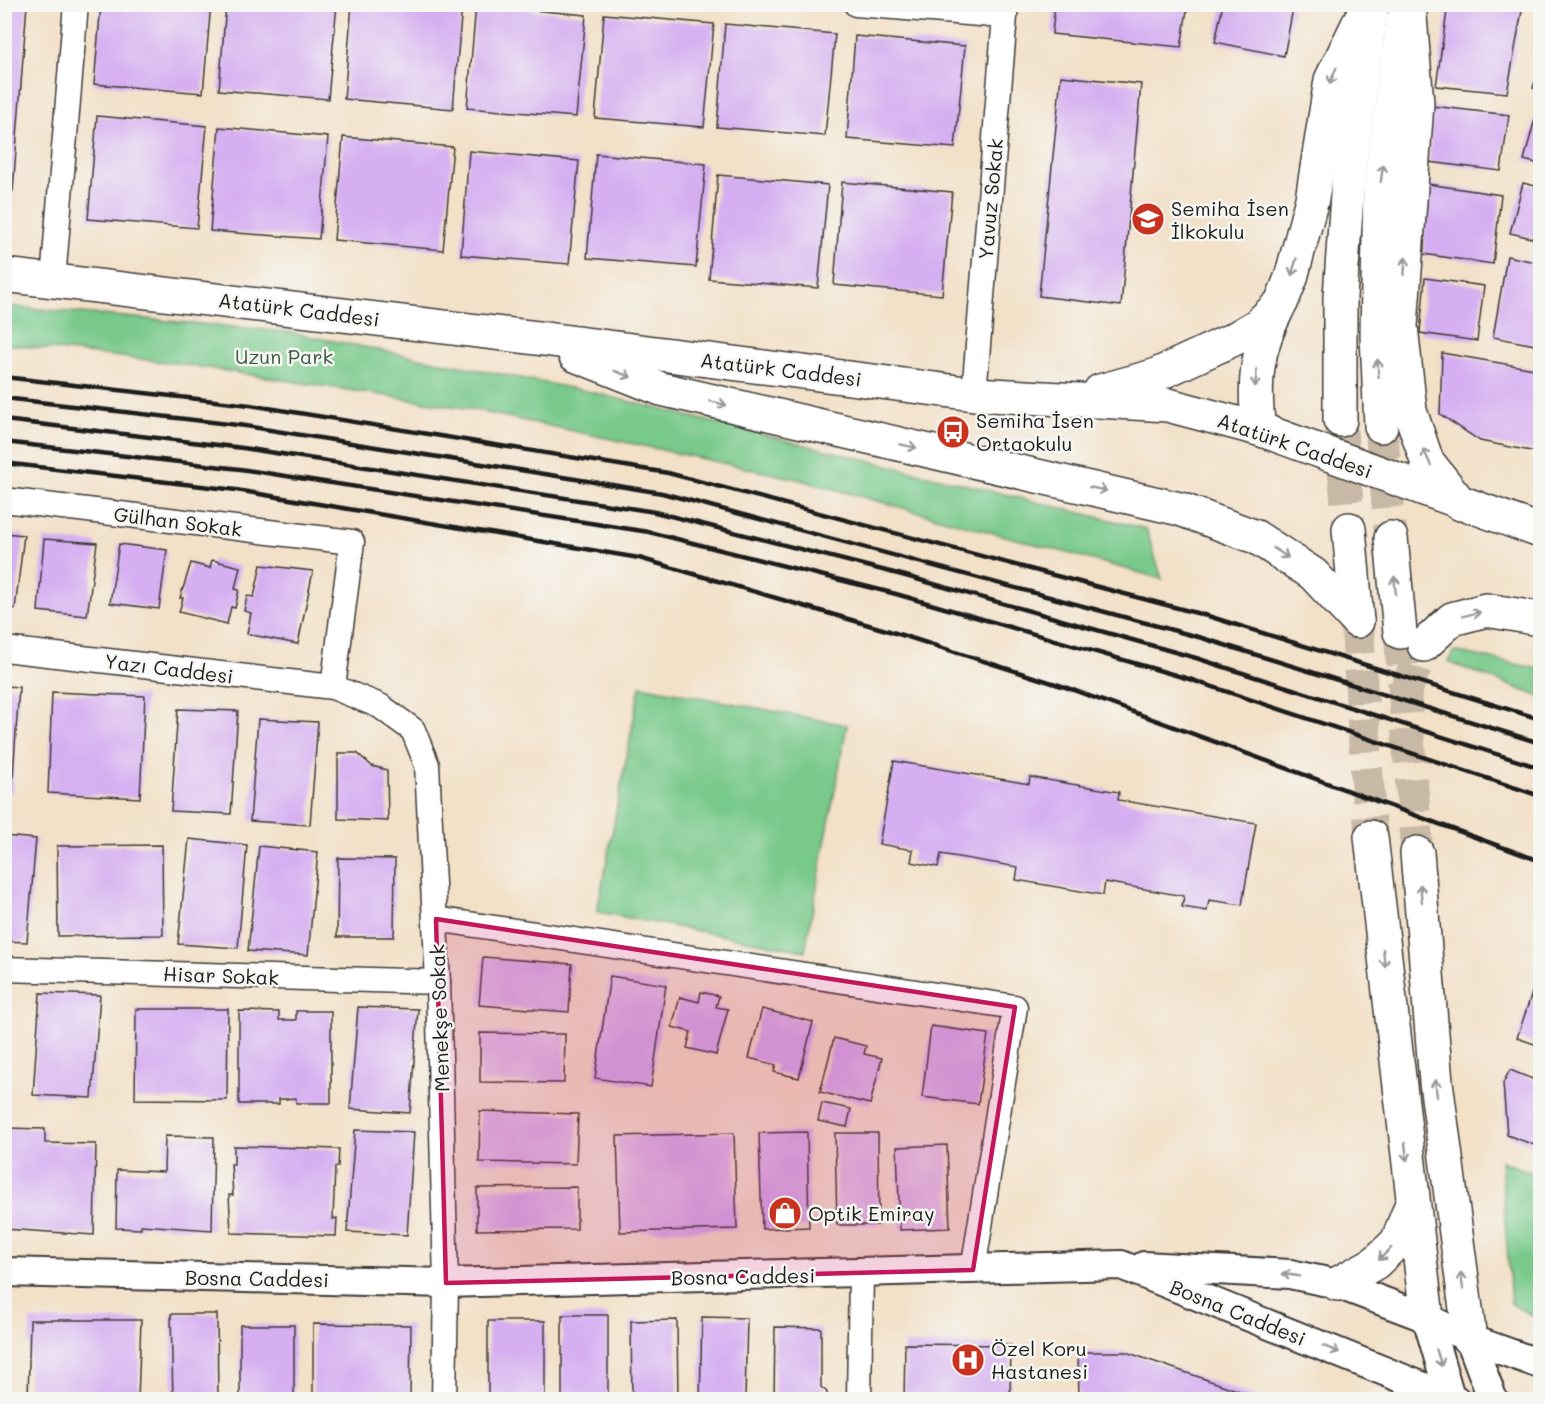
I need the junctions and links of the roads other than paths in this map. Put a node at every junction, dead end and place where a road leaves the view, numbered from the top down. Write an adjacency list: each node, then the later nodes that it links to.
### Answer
1 (76, 4): 7 (street)
2 (856, 4): 5 (street)
3 (1370, 4): 8 (main road, one-way to 8); 12 (main road)
4 (1407, 4): 13 (main road, one-way to 4); 16 (main road, one-way to 4)
5 (1005, 10): 10 (street, Yavuz Sokak)
6 (4, 275): 7 (main road, Atatürk Caddesi)
7 (53, 280): 9 (main road, Atatürk Caddesi)
8 (1281, 303): 11 (main road); 14 (main road, one-way to 14)
9 (529, 337): 10 (main road, Atatürk Caddesi); 17 (main road, one-way to 17)
10 (974, 394): 11 (main road, Atatürk Caddesi)
11 (1072, 398): 14 (main road, Atatürk Caddesi)
12 (1340, 420)
13 (1381, 426)
14 (1259, 429): 16 (main road, Atatürk Caddesi)
15 (4, 500): 22 (street, Gülhan Sokak)
16 (1461, 504): 18 (main road, Atatürk Caddesi)
17 (1349, 529)
18 (1540, 531)
19 (1391, 538): 20 (main road)
20 (1540, 619)
21 (4, 649): 22 (street, Yazı Caddesi)
22 (333, 687): 25 (street, Menekşe Sokak)
23 (1371, 837): 28 (main road, one-way to 28)
24 (1417, 853): 36 (main road, one-way to 24)
25 (436, 919): 27 (street, Menekşe Sokak); 30 (street)
26 (4, 969): 27 (street, Hisar Sokak)
27 (438, 982): 33 (street, Menekşe Sokak)
28 (1412, 1204): 34 (main road, one-way to 34); 35 (main road)
29 (1121, 1265): 30 (street, Bosna Caddesi); 34 (street, one-way to 29); 38 (street, Bosna Caddesi, one-way to 38)
30 (973, 1270): 32 (street, Bosna Caddesi)
31 (4, 1272): 33 (street, Bosna Caddesi)
32 (861, 1273): 33 (street, Bosna Caddesi); 40 (street)
33 (446, 1283): 39 (street, Menekşe Sokak)
34 (1337, 1284): 35 (street)
35 (1427, 1318): 36 (street); 38 (street, one-way to 38)
36 (1470, 1339): 37 (street); 41 (street)
37 (1540, 1364)
38 (1453, 1399)
39 (444, 1400)
40 (859, 1400)
41 (1493, 1400)

